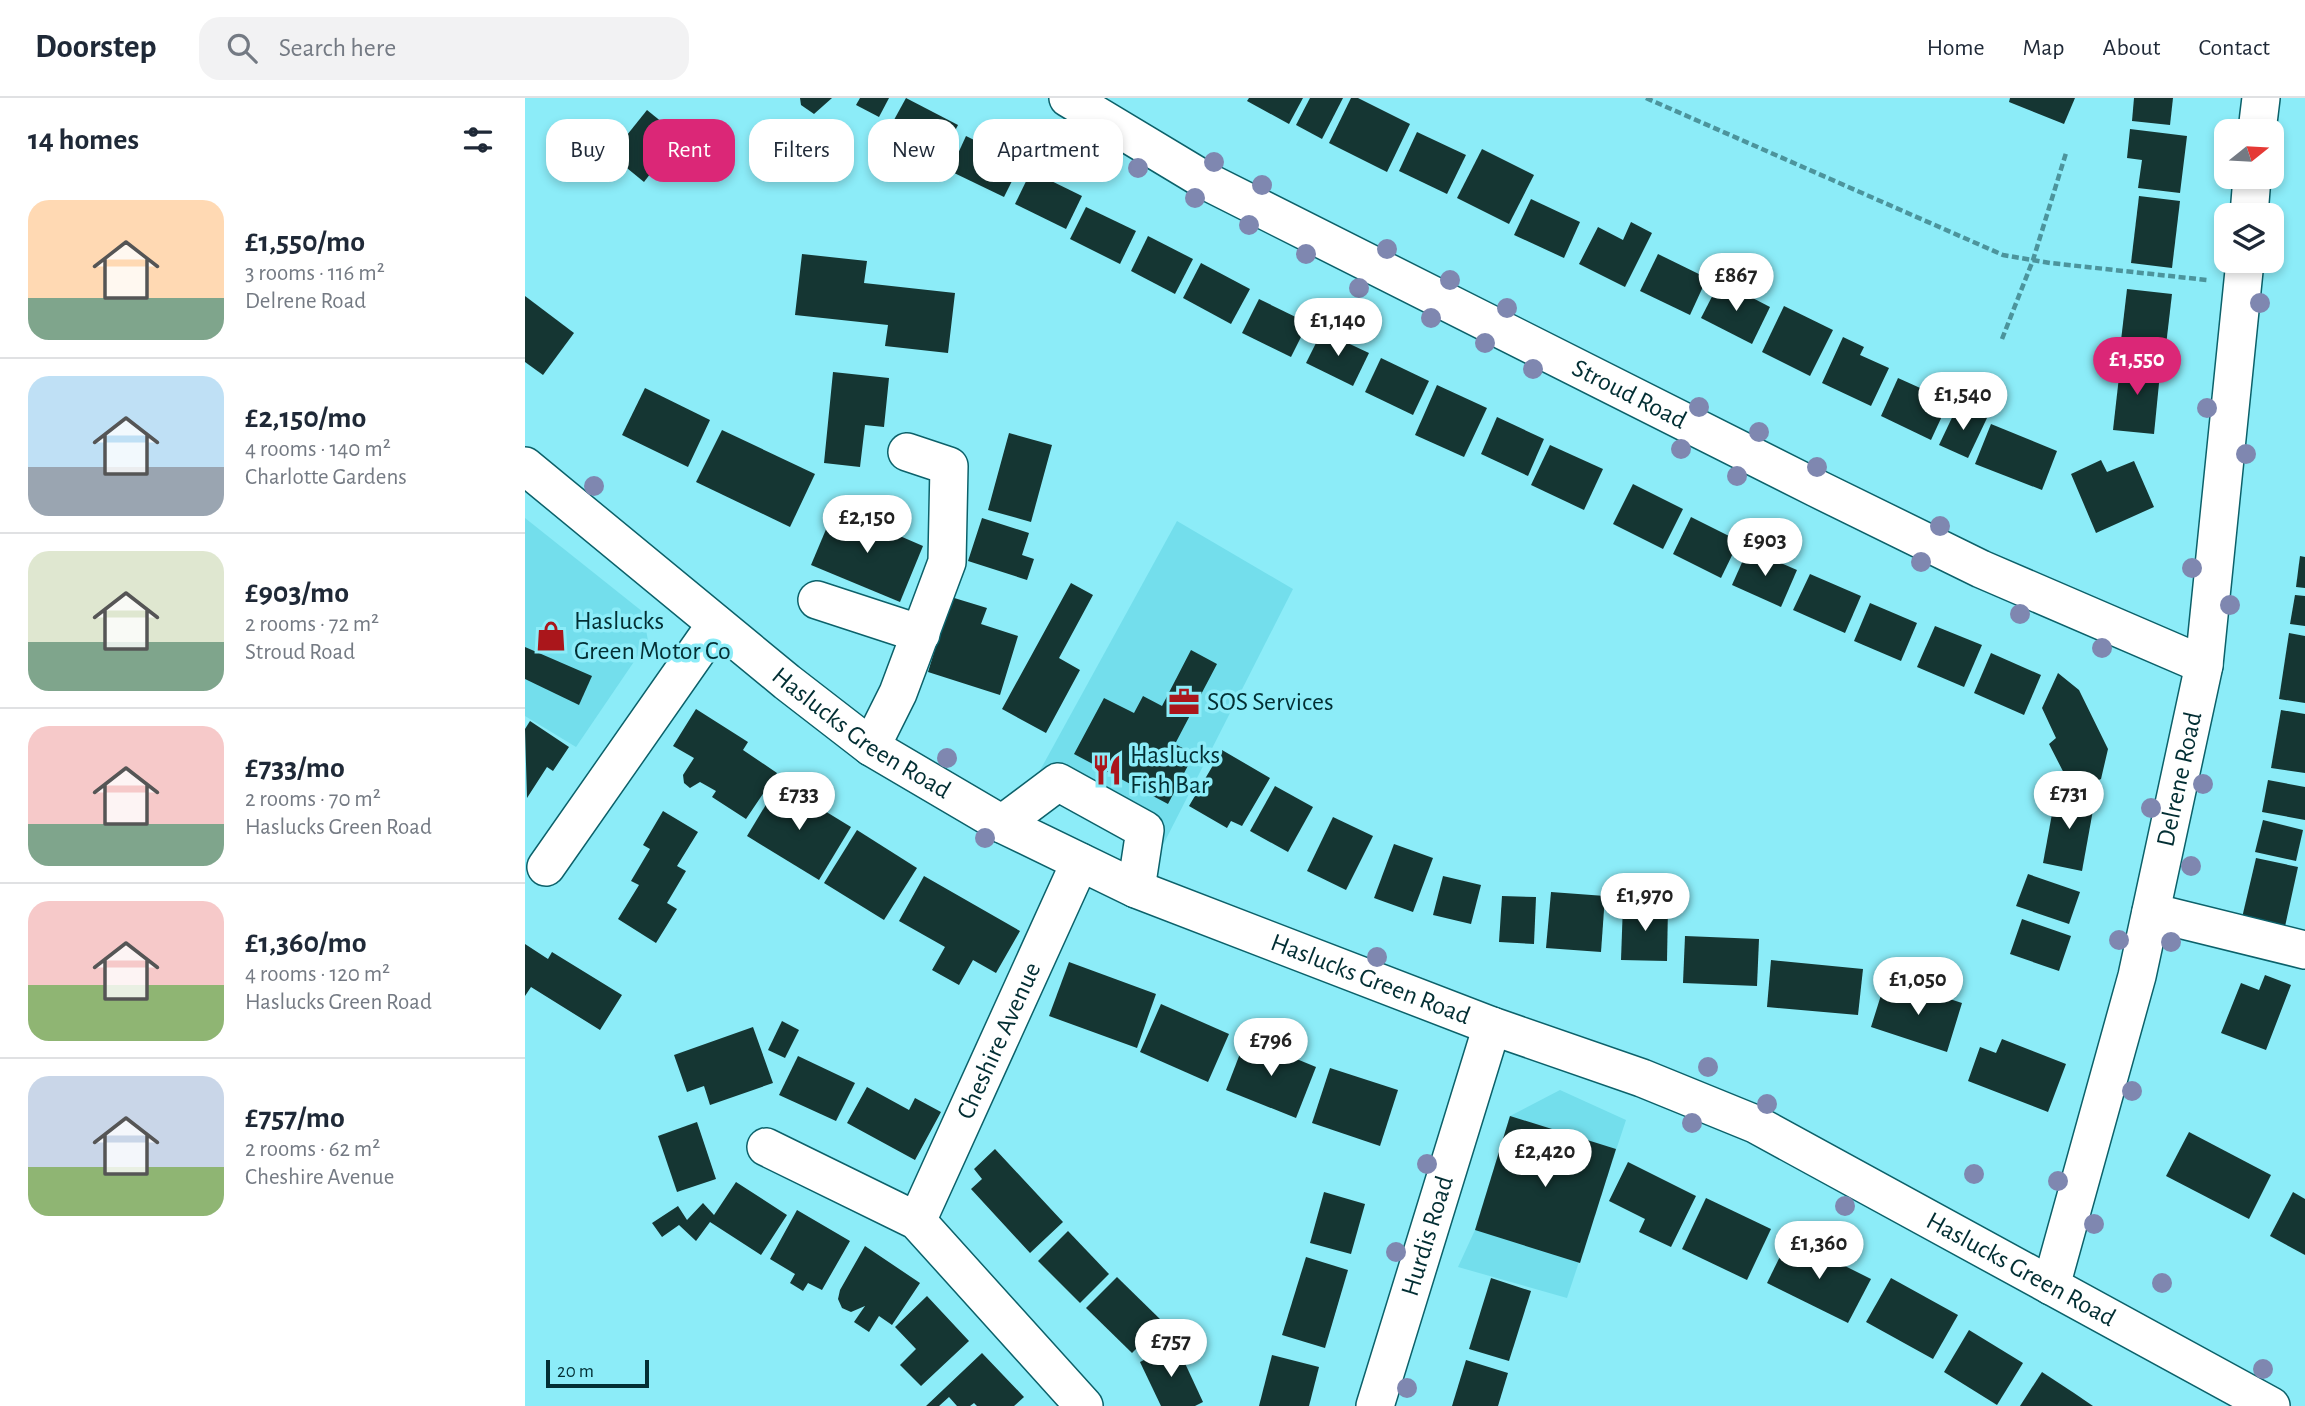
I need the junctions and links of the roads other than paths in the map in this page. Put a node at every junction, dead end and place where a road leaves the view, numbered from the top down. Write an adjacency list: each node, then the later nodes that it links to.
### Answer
1 (1068, 98): 10 (street, Stroud Road)
2 (2261, 98): 3 (street)
3 (2258, 119)
4 (2244, 273): 10 (street, Delrene Road)
5 (907, 452): 9 (street)
6 (525, 466): 8 (street, Haslucks Green Road)
7 (817, 600): 9 (street)
8 (716, 624): 11 (street, Haslucks Green Road); 14 (street)
9 (921, 635): 11 (street)
10 (2204, 665): 16 (street, Delrene Road)
11 (871, 747): 12 (street, Haslucks Green Road)
12 (1002, 824): 13 (street, Haslucks Green Road); 15 (street)
13 (1080, 862): 15 (street, Haslucks Green Road); 20 (street, Cheshire Avenue)
14 (546, 867)
15 (1136, 889): 18 (street, Haslucks Green Road)
16 (2151, 912): 17 (street); 21 (street, Delrene Road)
17 (2305, 950)
18 (1492, 1027): 21 (street, Haslucks Green Road); 23 (street, Hurdis Road)
19 (766, 1147): 20 (street)
20 (917, 1222): 22 (street)
21 (2051, 1286): 24 (street, Haslucks Green Road)
22 (1084, 1406)
23 (1375, 1406)
24 (2271, 1406)

